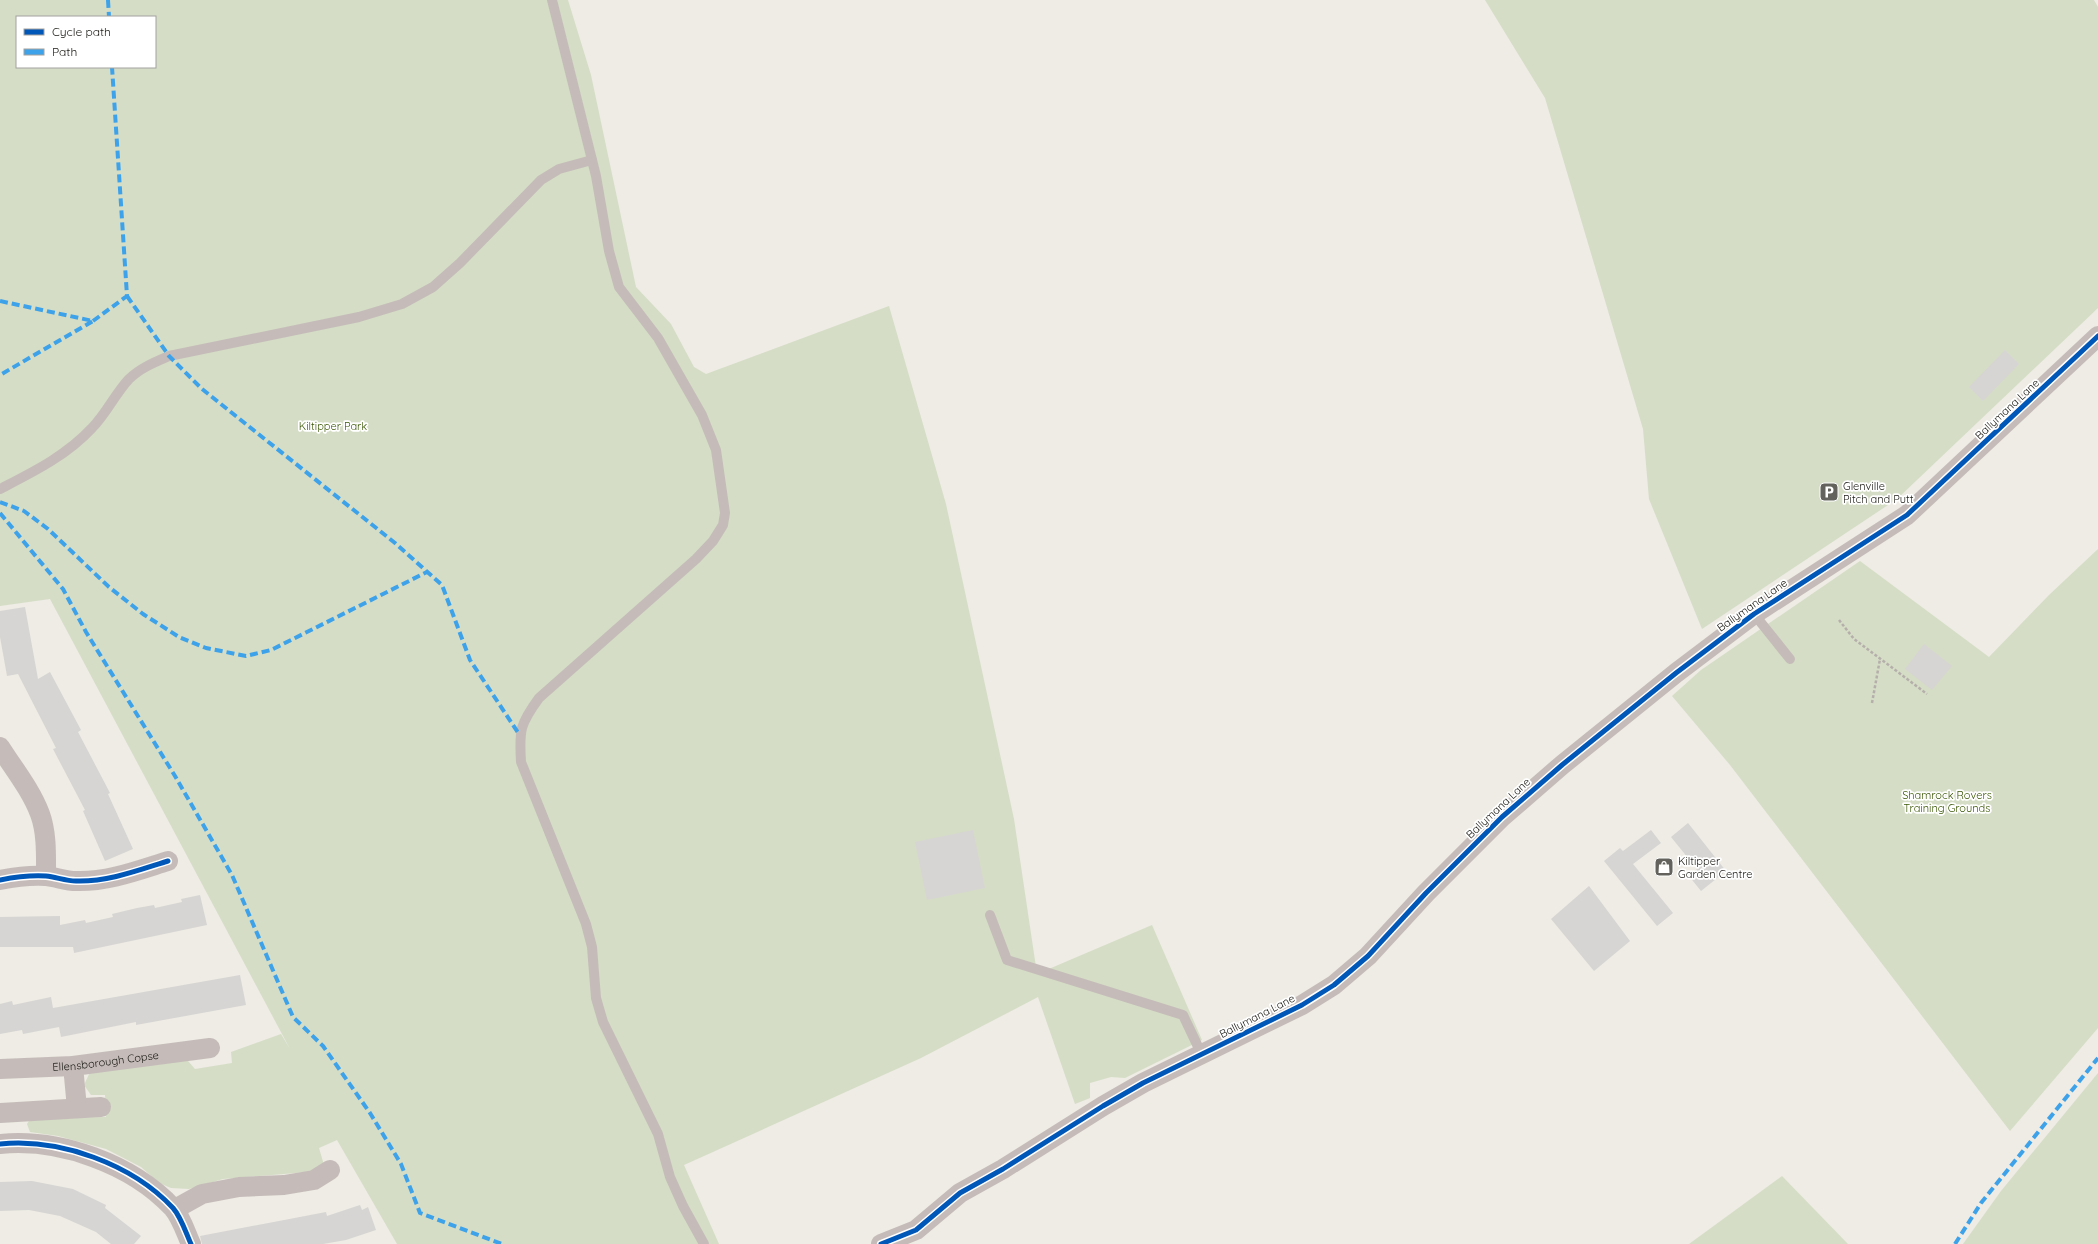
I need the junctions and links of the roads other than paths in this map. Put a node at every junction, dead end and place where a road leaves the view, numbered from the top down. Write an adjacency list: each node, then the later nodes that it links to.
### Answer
1 (552, 0): 2 (lane)
2 (592, 160): 4 (lane); 23 (lane)
3 (2098, 336): 5 (street, Ballymana Lane)
4 (0, 489)
5 (1754, 614): 6 (lane); 13 (street, Ballymana Lane)
6 (1790, 659)
7 (0, 747): 9 (street)
8 (168, 861): 9 (street)
9 (46, 876): 10 (street)
10 (0, 880)
11 (990, 916): 13 (lane)
12 (210, 1048): 14 (street, Ellensborough Copse)
13 (1202, 1055): 24 (street, Ballymana Lane)
14 (73, 1066): 15 (street, Ellensborough Copse); 16 (street)
15 (0, 1069)
16 (77, 1108): 17 (street); 18 (street)
17 (101, 1108)
18 (8, 1112): 19 (street)
19 (9, 1144): 21 (street)
20 (330, 1170): 21 (street)
21 (175, 1209): 22 (street)
22 (191, 1244)
23 (704, 1244)
24 (881, 1244)

